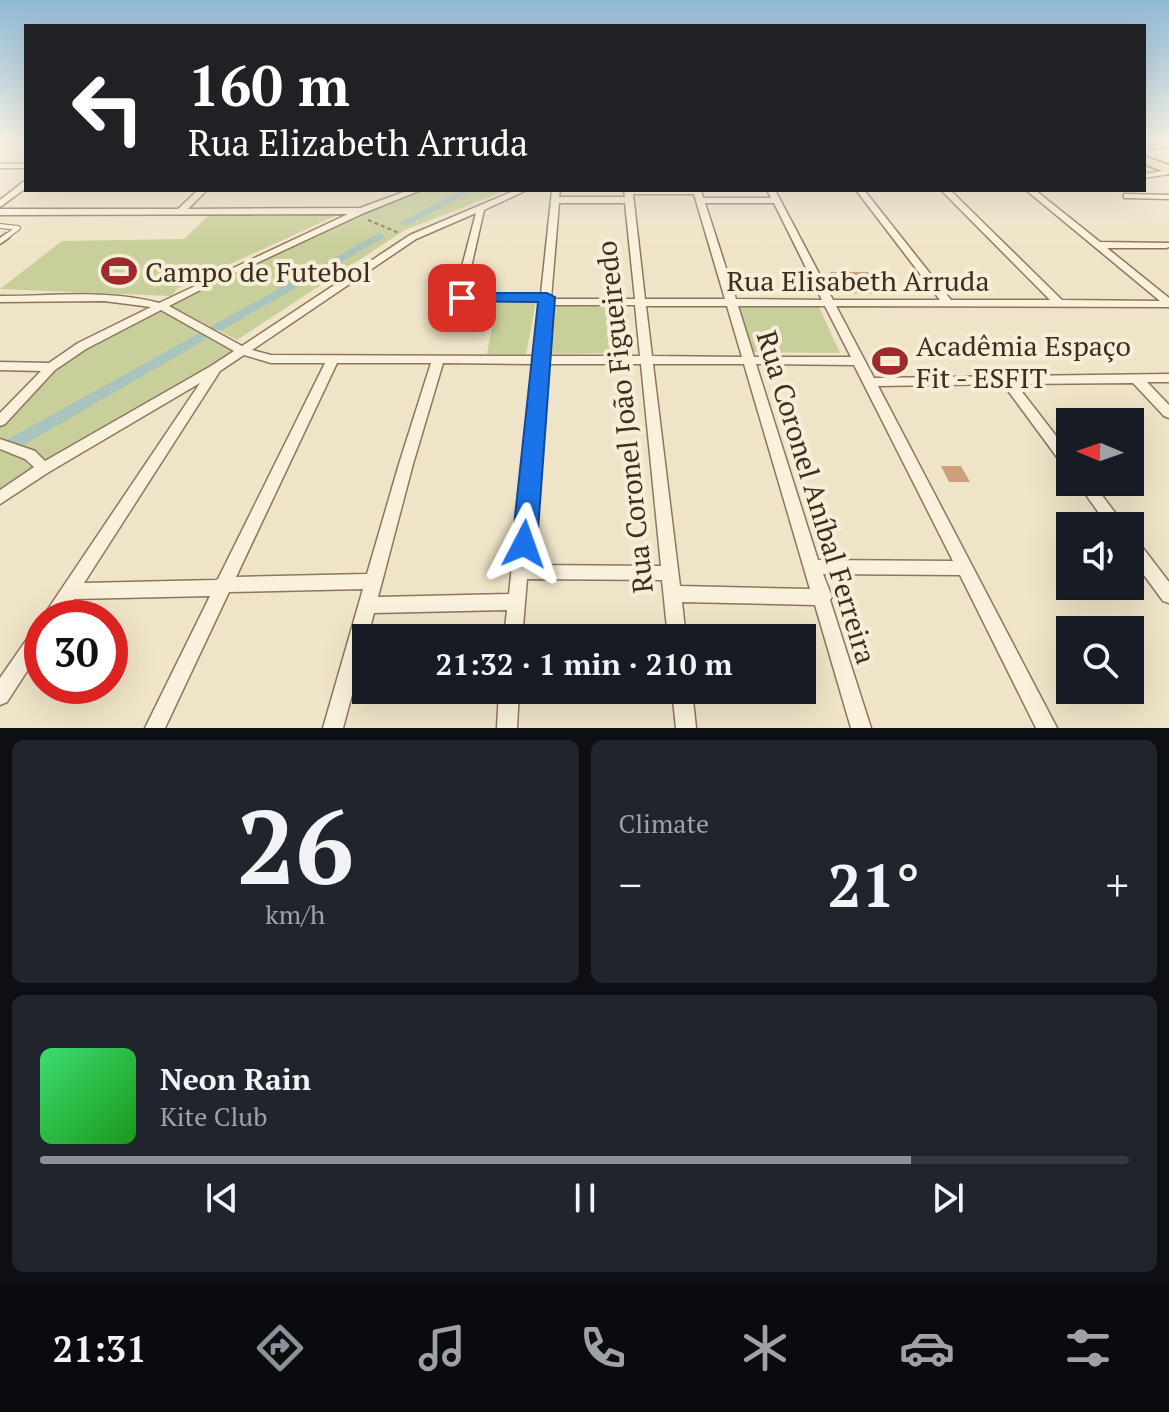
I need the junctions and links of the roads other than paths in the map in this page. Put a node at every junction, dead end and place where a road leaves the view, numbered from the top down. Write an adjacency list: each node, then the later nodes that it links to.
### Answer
1 (24, 186): 14 (street)
2 (201, 192): 15 (street)
3 (412, 192): 18 (street)
4 (519, 192): 16 (street)
5 (862, 192): 27 (street)
6 (947, 192): 29 (street)
7 (1033, 192): 21 (street)
8 (628, 194): 9 (street); 10 (street); 26 (street, Rua Coronel João Figueiredo)
9 (699, 194): 11 (street); 28 (street, Rua Coronel Aníbal Ferreira)
10 (556, 195): 25 (street)
11 (774, 196): 32 (street)
12 (1127, 196): 13 (street)
13 (1169, 197)
14 (0, 204)
15 (182, 210): 17 (street); 18 (street)
16 (481, 211): 25 (street, Rua Elisabeth Arruda); 34 (street)
17 (0, 212)
18 (358, 213): 31 (street)
19 (0, 226): 20 (lane)
20 (0, 241)
21 (1099, 245): 22 (street); 30 (street)
22 (1166, 245)
23 (0, 299): 24 (street)
24 (17, 300): 31 (street); 33 (street)
25 (547, 300): 26 (street, Rua Elisabeth Arruda); 37 (street)
26 (638, 303): 28 (street, Rua Elisabeth Arruda); 35 (street, Rua Coronel João Figueiredo)
27 (948, 303): 29 (street, Rua Elisabeth Arruda); 32 (street, Rua Elisabeth Arruda)
28 (731, 304): 32 (street, Rua Elisabeth Arruda); 40 (street, Rua Coronel Aníbal Ferreira)
29 (1060, 304): 30 (street, Rua Elisabeth Arruda)
30 (1169, 304)
31 (159, 305): 34 (street); 42 (street)
32 (831, 305): 38 (street)
33 (0, 313)
34 (243, 351): 39 (street); 43 (street)
35 (644, 360): 37 (street); 40 (street); 58 (street, Rua Coronel João Figueiredo)
36 (438, 361): 37 (street); 39 (street); 59 (street)
37 (541, 361): 57 (street)
38 (859, 361): 40 (street); 47 (street)
39 (331, 362): 60 (street)
40 (747, 362): 55 (street, Rua Coronel Aníbal Ferreira)
41 (0, 366): 42 (street)
42 (51, 367): 49 (street)
43 (215, 369): 52 (street); 61 (street)
44 (1136, 378): 45 (street); 46 (street); 48 (street)
45 (1169, 378)
46 (1007, 381): 47 (street); 51 (street)
47 (871, 382): 56 (street)
48 (1169, 413)
49 (0, 421)
50 (0, 444): 52 (street)
51 (1056, 446)
52 (44, 468): 53 (street)
53 (0, 498)
54 (1144, 562): 63 (street)
55 (813, 567): 56 (street); 64 (street, Rua Coronel Aníbal Ferreira)
56 (965, 568): 79 (street)
57 (522, 572): 58 (street); 66 (street)
58 (669, 573): 62 (street, Rua Coronel João Figueiredo)
59 (372, 581): 60 (street); 67 (street)
60 (222, 586): 61 (street); 74 (street)
61 (69, 591): 65 (street)
62 (672, 594): 64 (street); 69 (street, Rua Coronel João Figueiredo)
63 (1169, 595)
64 (823, 597): 78 (street, Rua Coronel Aníbal Ferreira)
65 (63, 600)
66 (515, 602): 67 (street); 68 (street)
67 (367, 605): 75 (street)
68 (514, 624)
69 (675, 624)
70 (24, 659): 71 (street)
71 (0, 695)
72 (508, 704): 76 (street)
73 (683, 704): 77 (street)
74 (155, 728)
75 (333, 728)
76 (507, 728)
77 (686, 728)
78 (861, 728)
79 (1047, 728)

